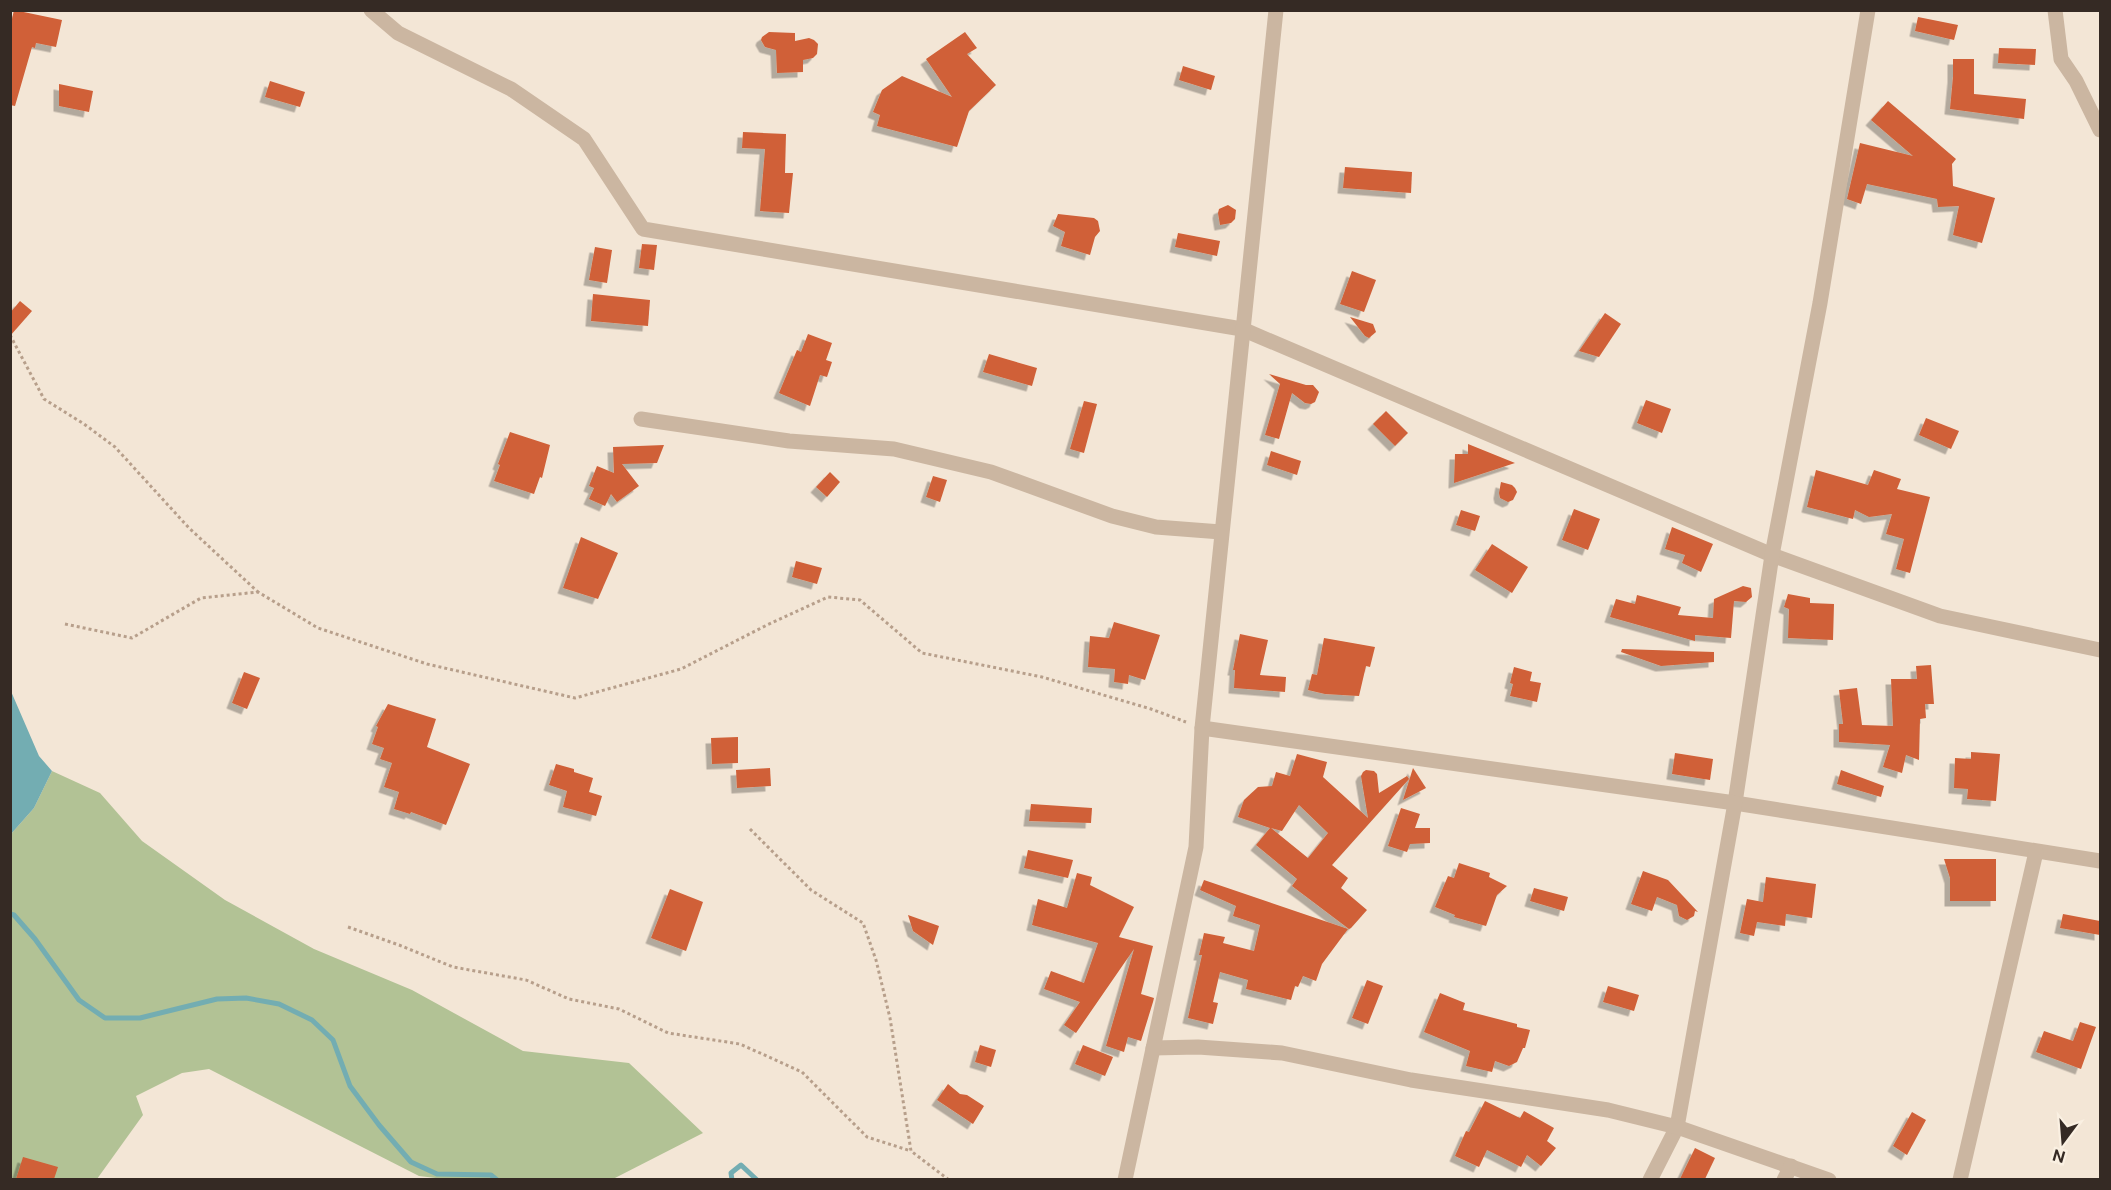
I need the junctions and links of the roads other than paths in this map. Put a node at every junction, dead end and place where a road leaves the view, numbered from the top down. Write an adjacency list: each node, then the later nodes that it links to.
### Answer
1 (371, 10): 6 (street)
2 (1276, 10): 6 (street)
3 (1868, 10): 9 (street)
4 (2055, 10): 5 (street)
5 (2100, 130)
6 (1242, 329): 8 (street); 9 (street)
7 (641, 419): 8 (street)
8 (1221, 532): 11 (street)
9 (1772, 555): 10 (street); 12 (street)
10 (2100, 650)
11 (1202, 728): 12 (street); 15 (street)
12 (1736, 803): 13 (street); 16 (street)
13 (2036, 852): 14 (street); 21 (street)
14 (2100, 861)
15 (1153, 1047): 16 (street); 18 (street)
16 (1677, 1127): 17 (street); 19 (street)
17 (1788, 1173): 20 (street)
18 (1125, 1179)
19 (1650, 1179)
20 (1829, 1179)
21 (1960, 1179)

